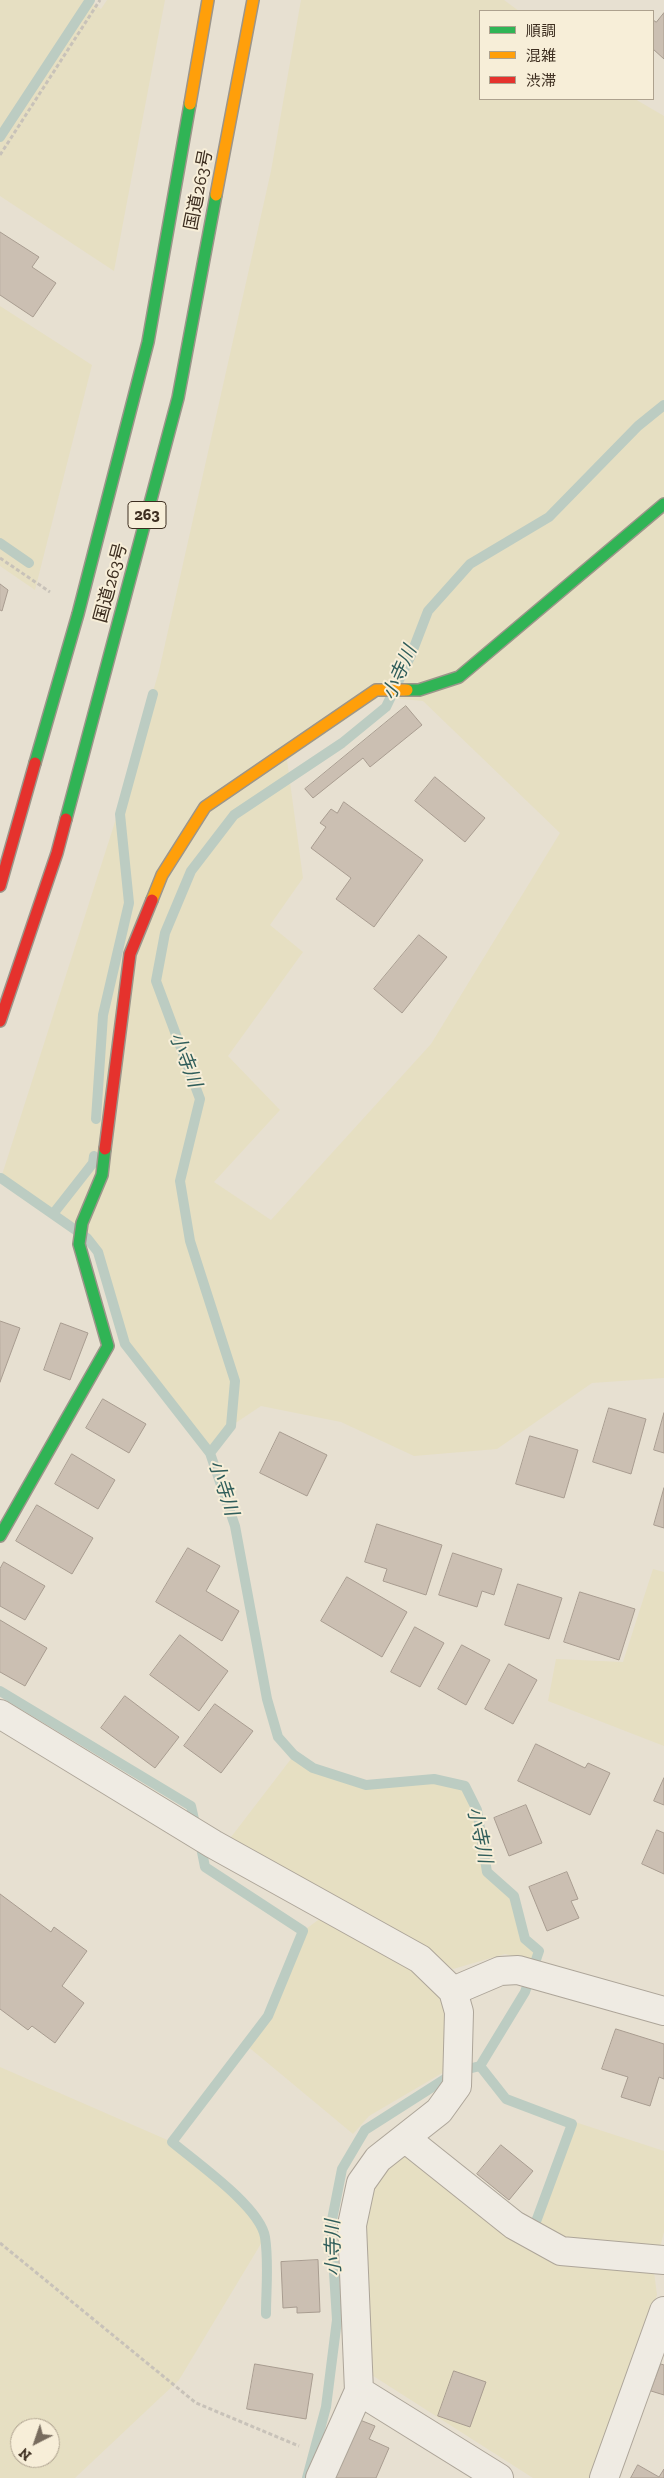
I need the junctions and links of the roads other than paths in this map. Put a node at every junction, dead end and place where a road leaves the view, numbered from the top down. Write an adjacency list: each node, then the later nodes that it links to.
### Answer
1 (208, 0): 4 (main road, 国道263号 / 263)
2 (253, 0): 5 (main road, 国道263号 / 263)
3 (664, 504): 6 (main road)
4 (0, 886)
5 (0, 1021)
6 (0, 1536)
7 (0, 1714): 8 (street)
8 (453, 1991): 9 (street); 10 (street)
9 (664, 2011)
10 (405, 2138): 11 (street); 13 (street)
11 (664, 2259)
12 (664, 2311): 16 (street)
13 (359, 2390): 14 (street); 15 (street)
14 (320, 2478)
15 (499, 2478)
16 (604, 2478)

